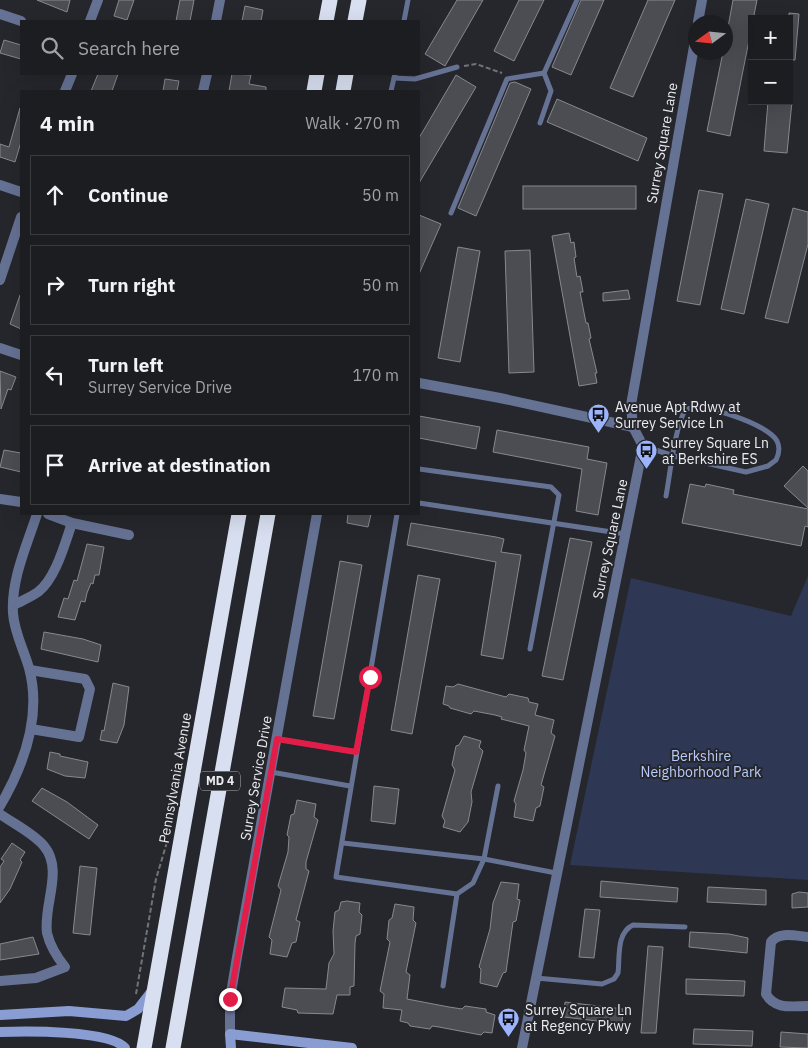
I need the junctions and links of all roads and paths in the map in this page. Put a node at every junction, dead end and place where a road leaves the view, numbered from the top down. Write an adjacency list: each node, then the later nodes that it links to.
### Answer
1 (98, 0): 11 (street)
2 (220, 0): 12 (street)
3 (330, 0): 13 (highway)
4 (359, 0): 14 (highway)
5 (408, 0): 15 (lane)
6 (577, 0): 19 (lane)
7 (702, 0): 9 (street)
8 (0, 14): 10 (street)
9 (699, 15)
10 (20, 20)
11 (90, 20)
12 (216, 20)
13 (326, 20)
14 (355, 20)
15 (404, 20)
16 (692, 60): 39 (street, Surrey Square Lane)
17 (459, 68): 18 (path); 24 (lane)
18 (504, 73)
19 (544, 73): 30 (lane); 33 (lane)
20 (72, 75): 25 (street)
21 (206, 75): 26 (street)
22 (317, 75): 27 (highway)
23 (346, 75): 28 (highway)
24 (394, 76): 29 (lane)
25 (65, 90)
26 (203, 90)
27 (314, 90)
28 (343, 90)
29 (391, 90)
30 (540, 122)
31 (0, 185): 32 (street)
32 (20, 192)
33 (451, 213)
34 (20, 220): 35 (street)
35 (0, 280)
36 (0, 348): 37 (street)
37 (20, 355)
38 (420, 384): 39 (street)
39 (634, 427): 40 (street, Surrey Square Lane)
40 (643, 446): 41 (lane); 55 (street, Surrey Square Lane)
41 (674, 456): 41 (lane); 43 (lane)
42 (420, 469): 53 (lane)
43 (666, 496)
44 (0, 499): 45 (street)
45 (20, 502)
46 (420, 503): 53 (lane)
47 (37, 515): 57 (street)
48 (51, 515): 54 (street)
49 (239, 515): 78 (highway, Pennsylvania Avenue / MD 4)
50 (268, 515): 86 (highway, MD 4)
51 (316, 515): 61 (street, Surrey Service Drive)
52 (397, 515): 62 (lane)
53 (555, 522): 55 (lane); 58 (lane)
54 (72, 523): 56 (street); 57 (street)
55 (625, 534): 71 (street, Surrey Square Lane)
56 (129, 535)
57 (14, 605): 59 (street)
58 (530, 648)
59 (30, 670): 60 (street); 60 (street)
60 (31, 729): 66 (street)
61 (277, 739): 62 (lane); 63 (street, Surrey Service Drive)
62 (356, 752): 64 (lane)
63 (271, 772): 64 (lane); 83 (street, Surrey Service Drive)
64 (350, 786): 69 (lane)
65 (498, 786): 70 (lane)
66 (0, 806)
67 (0, 814): 76 (street)
68 (169, 835): 79 (path)
69 (342, 842): 70 (lane); 72 (lane)
70 (484, 859): 71 (lane); 72 (lane)
71 (556, 873): 75 (street, Surrey Square Lane)
72 (457, 894): 77 (lane)
73 (685, 927): 75 (lane)
74 (808, 937): 80 (street)
75 (536, 978): 89 (street, Surrey Square Lane)
76 (0, 982)
77 (442, 986)
78 (155, 987): 81 (street); 85 (highway, Pennsylvania Avenue / MD 4)
79 (136, 995)
80 (808, 1006)
81 (0, 1015)
82 (0, 1032): 84 (street)
83 (230, 1034): 87 (street, Surrey Service Drive); 88 (street)
84 (125, 1048)
85 (144, 1048)
86 (173, 1048)
87 (231, 1048)
88 (352, 1048)
89 (522, 1048)

